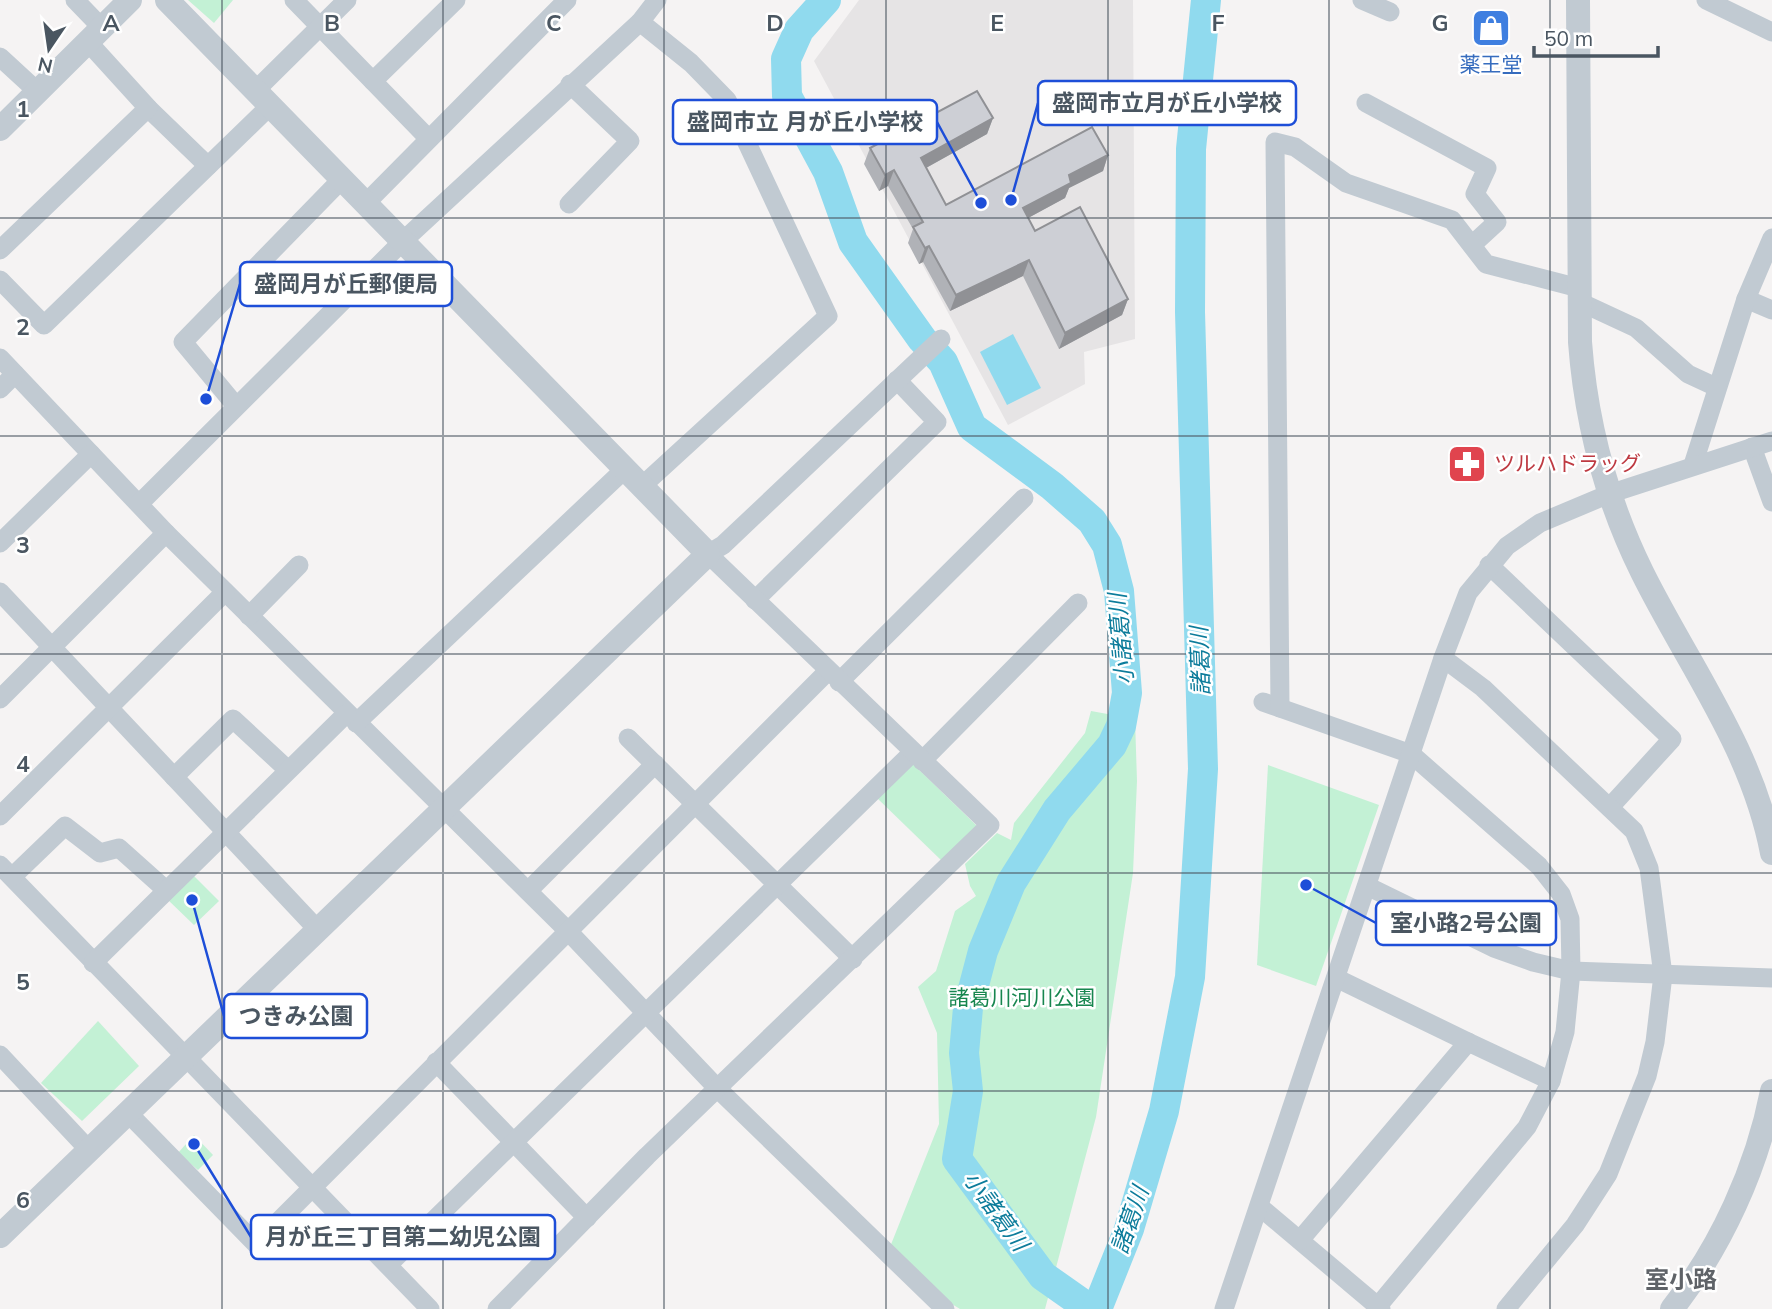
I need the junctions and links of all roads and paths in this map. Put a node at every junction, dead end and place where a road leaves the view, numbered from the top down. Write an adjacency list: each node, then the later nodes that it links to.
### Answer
1 (75, 0): 16 (street)
2 (130, 0): 16 (street)
3 (167, 0): 21 (street)
4 (293, 0): 14 (street)
5 (347, 0): 14 (street)
6 (456, 0): 18 (street)
7 (567, 0): 25 (street)
8 (657, 0): 13 (street)
9 (1362, 0): 12 (street)
10 (1578, 0): 35 (street)
11 (1706, 0): 15 (street)
12 (1390, 12)
13 (640, 22): 19 (street); 49 (street)
14 (320, 26): 18 (street); 21 (street)
15 (1772, 32)
16 (95, 35): 20 (street); 23 (street)
17 (0, 57): 20 (street)
18 (373, 81): 25 (street)
19 (570, 85): 29 (street); 31 (street)
20 (38, 92): 24 (street)
21 (263, 98): 26 (street); 27 (street)
22 (1366, 103): 32 (street)
23 (148, 108): 26 (street); 33 (street)
24 (0, 129)
25 (429, 139): 28 (street)
26 (208, 166): 34 (street)
27 (342, 179): 28 (street); 44 (street)
28 (366, 203): 31 (street)
29 (569, 204)
30 (1772, 238): 36 (street)
31 (403, 241): 44 (street); 49 (street)
32 (1472, 245): 35 (street); 71 (street)
33 (0, 250)
34 (0, 280)
35 (1579, 295): 42 (street); 50 (street)
36 (1746, 299): 37 (street); 42 (street)
37 (1772, 310)
38 (934, 345): 41 (street)
39 (0, 358): 40 (street)
40 (15, 374): 43 (street); 47 (street)
41 (897, 380): 56 (street); 61 (street)
42 (1716, 387): 48 (street)
43 (0, 389)
44 (236, 406): 53 (street)
45 (1772, 441): 46 (street)
46 (1752, 447): 48 (street); 52 (street)
47 (91, 454): 53 (street); 55 (street)
48 (1693, 465): 50 (street)
49 (633, 478): 56 (street); 69 (street)
50 (1609, 494): 58 (street); 81 (street)
51 (1024, 498): 66 (street)
52 (1772, 502)
53 (139, 504): 54 (street)
54 (166, 533): 60 (street); 64 (street)
55 (0, 543)
56 (708, 554): 61 (street); 78 (street)
57 (299, 565): 63 (street)
58 (1489, 565): 65 (street); 77 (street)
59 (0, 592): 64 (street)
60 (225, 592): 63 (street); 68 (street)
61 (755, 600): 66 (street)
62 (1078, 603): 72 (street)
63 (249, 616): 69 (street)
64 (52, 647): 67 (street); 68 (street)
65 (1443, 658): 71 (street); 77 (street)
66 (833, 676): 72 (street); 76 (street)
67 (0, 699)
68 (110, 708): 75 (street); 79 (street)
69 (352, 718): 74 (street); 78 (street)
70 (628, 738): 73 (street)
71 (1411, 754): 84 (street); 91 (street)
72 (918, 757): 83 (street); 89 (street)
73 (655, 764): 76 (street); 86 (street)
74 (288, 769): 75 (street); 80 (street)
75 (174, 777): 80 (street)
76 (694, 804): 83 (street); 88 (street)
77 (1610, 807): 92 (street)
78 (443, 809): 86 (street); 87 (street)
79 (0, 816)
80 (225, 831): 85 (street); 87 (street)
81 (1772, 853)
82 (6, 871): 85 (street); 90 (street)
83 (776, 885): 89 (street); 95 (street)
84 (1367, 886): 91 (street); 93 (street)
85 (166, 890): 90 (street)
86 (527, 891): 88 (street)
87 (318, 930): 98 (street)
88 (567, 930): 95 (street); 99 (street)
89 (853, 959): 101 (street)
90 (93, 963): 98 (street)
91 (1571, 971): 92 (street); 100 (street)
92 (1663, 975): 94 (street); 117 (street)
93 (1336, 978): 96 (street); 107 (street)
94 (1772, 978)
95 (645, 1012): 101 (street); 104 (street)
96 (1468, 1042): 100 (street); 110 (street)
97 (1, 1059): 105 (street)
98 (184, 1059): 103 (street); 106 (street)
99 (436, 1062): 104 (street); 106 (street)
100 (1551, 1081): 112 (street)
101 (719, 1090): 108 (street); 115 (street)
102 (1772, 1091): 118 (street)
103 (128, 1113): 105 (street); 106 (street)
104 (514, 1140): 108 (street); 111 (street)
105 (89, 1150): 109 (street)
106 (312, 1188): 111 (street)
107 (1260, 1207): 110 (street); 116 (street)
108 (587, 1218): 114 (street)
109 (0, 1236)
110 (1300, 1240): 112 (street)
111 (388, 1265): 113 (street)
112 (1379, 1308)
113 (430, 1309)
114 (497, 1309)
115 (945, 1309)
116 (1224, 1309)
117 (1506, 1309)
118 (1672, 1309)

